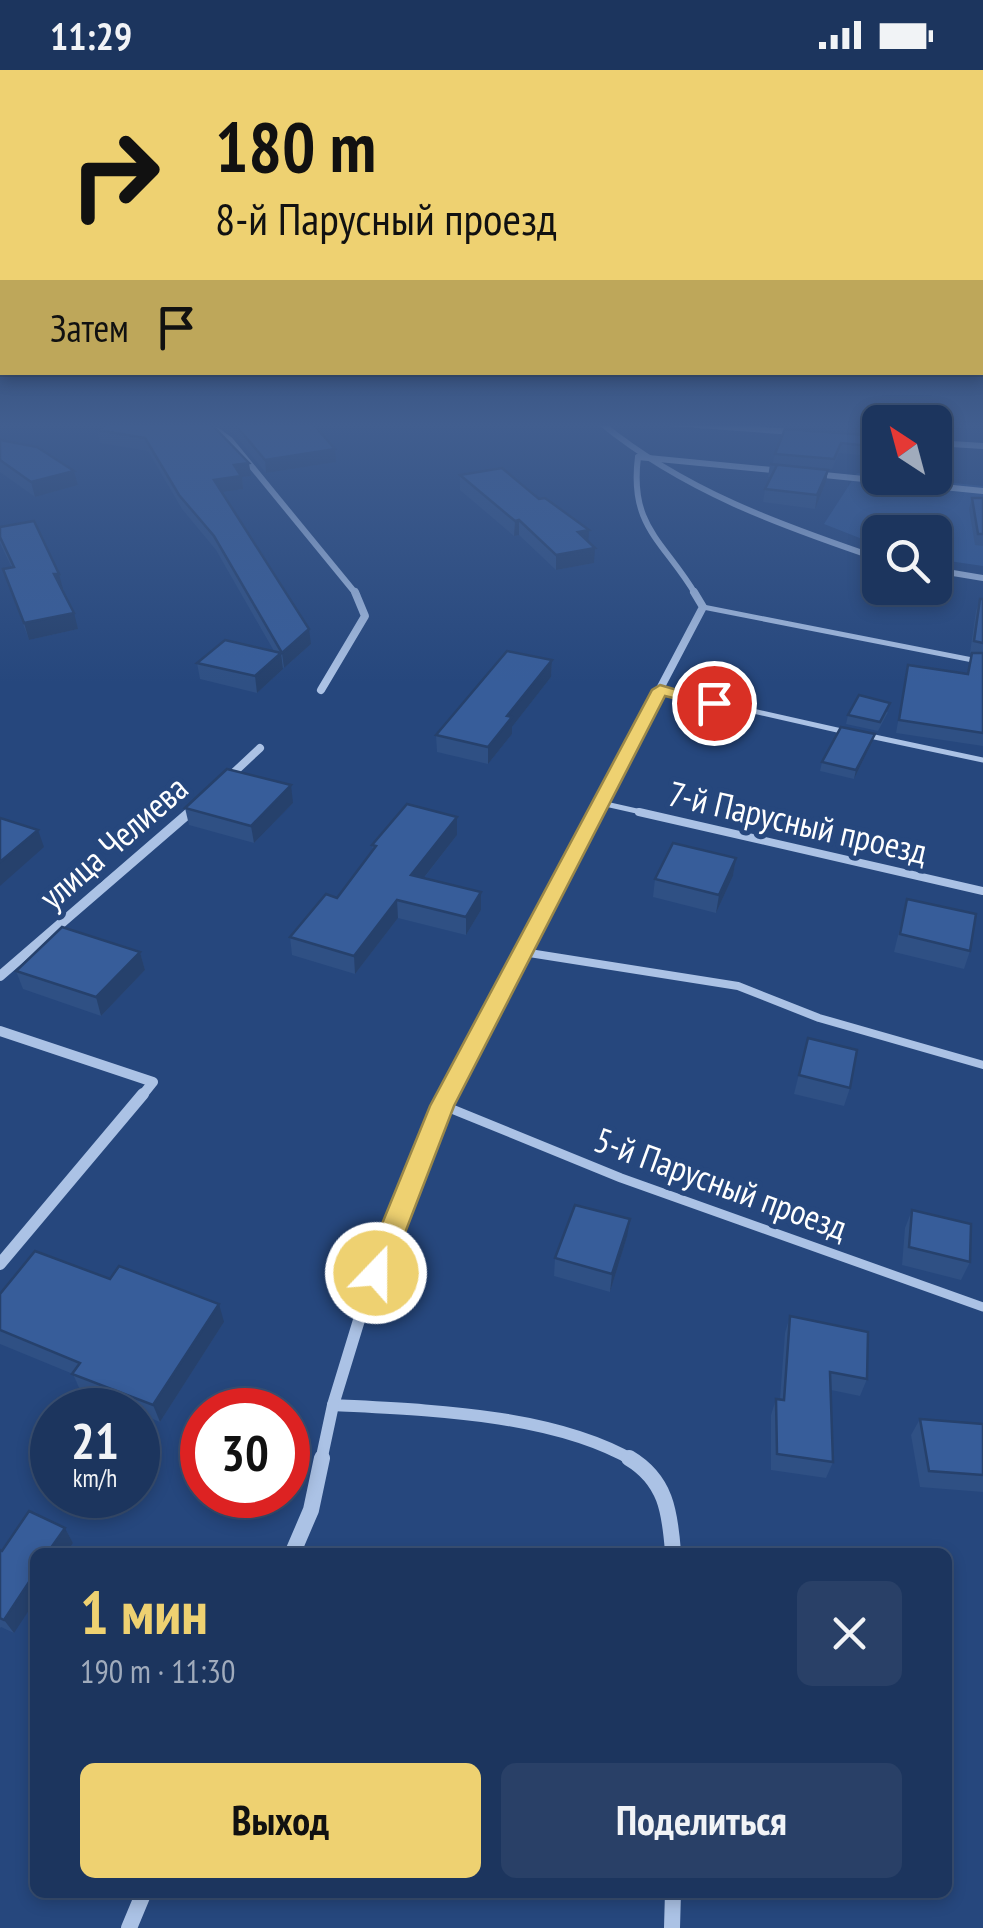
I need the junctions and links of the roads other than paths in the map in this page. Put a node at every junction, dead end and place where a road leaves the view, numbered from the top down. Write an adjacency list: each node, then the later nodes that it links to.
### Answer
1 (287, 510): 9 (street)
2 (639, 510): 7 (street)
3 (740, 510): 4 (street)
4 (862, 553)
5 (952, 573): 6 (street)
6 (983, 578)
7 (703, 607): 8 (lane); 10 (street)
8 (983, 662)
9 (321, 690)
10 (660, 690): 12 (lane); 15 (street)
11 (260, 748): 13 (street, улица Челиева)
12 (983, 760)
13 (220, 784)
14 (207, 797): 18 (street, улица Челиева)
15 (602, 802): 16 (lane, 7-й Парусный проезд); 17 (street)
16 (983, 891)
17 (522, 952): 20 (lane); 21 (street)
18 (0, 976)
19 (0, 1031): 22 (street)
20 (983, 1065)
21 (442, 1106): 23 (lane, 5-й Парусный проезд); 24 (street)
22 (0, 1264)
23 (983, 1307)
24 (333, 1405): 25 (street); 26 (street)
25 (294, 1548)
26 (673, 1548)
27 (141, 1898): 29 (street)
28 (673, 1898): 30 (street)
29 (128, 1928)
30 (672, 1928)

